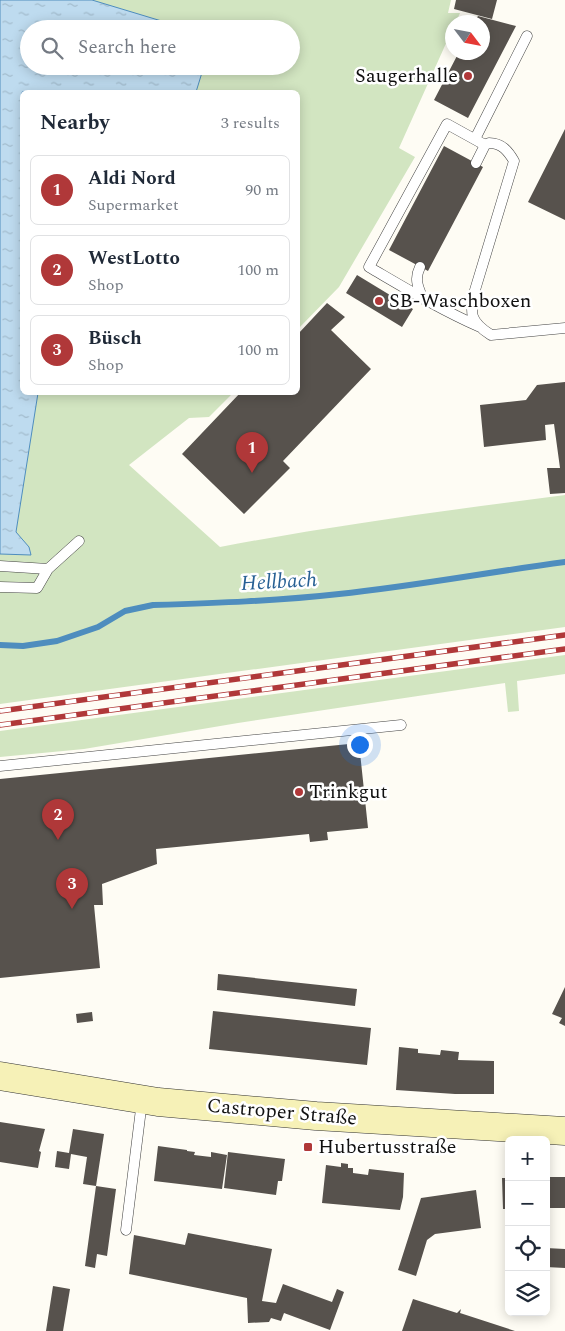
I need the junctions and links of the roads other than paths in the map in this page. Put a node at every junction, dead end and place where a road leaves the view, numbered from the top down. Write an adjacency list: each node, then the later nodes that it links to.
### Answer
1 (527, 36): 2 (lane)
2 (475, 139): 3 (lane); 6 (lane)
3 (485, 145): 4 (lane); 7 (lane)
4 (476, 163)
5 (420, 267): 6 (lane)
6 (423, 299): 7 (lane)
7 (480, 327): 8 (lane)
8 (565, 328)
9 (79, 541): 11 (lane)
10 (0, 566): 11 (lane)
11 (48, 568): 12 (lane)
12 (0, 587)
13 (401, 725): 14 (lane)
14 (0, 766)
15 (0, 1076): 16 (main road, Castroper Straße)
16 (142, 1100): 17 (main road, Castroper Straße); 18 (lane)
17 (565, 1131)
18 (126, 1230)

